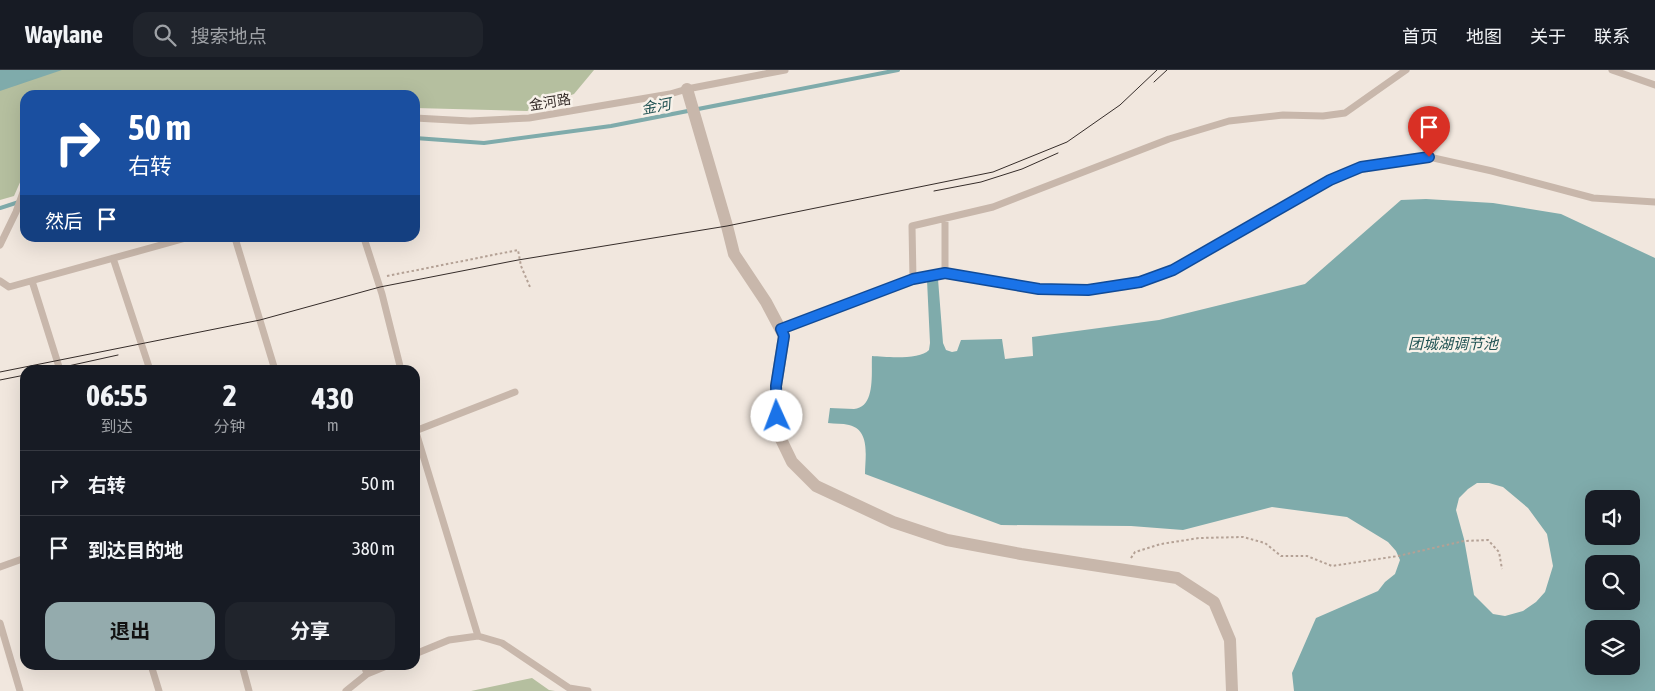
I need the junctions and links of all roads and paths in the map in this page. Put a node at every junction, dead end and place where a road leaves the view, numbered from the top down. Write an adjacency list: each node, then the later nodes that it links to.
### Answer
1 (784, 70): 5 (lane, 金河路)
2 (1406, 70): 9 (lane)
3 (1612, 70): 4 (lane)
4 (1655, 84)
5 (688, 94): 6 (lane, 金河路); 21 (street)
6 (420, 118)
7 (20, 201): 13 (lane)
8 (1655, 202): 15 (lane)
9 (945, 218): 15 (lane); 17 (lane)
10 (172, 242): 14 (lane)
11 (236, 242): 24 (lane)
12 (365, 242): 16 (lane)
13 (0, 245)
14 (114, 258): 19 (lane); 23 (lane)
15 (945, 273): 17 (lane)
16 (377, 278): 20 (path); 25 (lane)
17 (913, 279): 21 (lane)
18 (0, 281): 19 (lane)
19 (32, 281): 22 (lane)
20 (530, 287)
21 (781, 329): 32 (street)
22 (58, 365)
23 (148, 365)
24 (273, 365)
25 (400, 365)
26 (515, 392): 27 (lane)
27 (420, 428)
28 (420, 446): 34 (lane)
29 (20, 560): 30 (lane)
30 (0, 567)
31 (1502, 569): 32 (path)
32 (1123, 570): 46 (street)
33 (0, 623): 41 (lane)
34 (478, 636): 35 (lane); 45 (lane)
35 (420, 652)
36 (153, 670): 42 (lane)
37 (244, 670): 43 (lane)
38 (366, 670): 40 (lane)
39 (377, 670): 40 (lane)
40 (367, 674): 44 (lane)
41 (20, 691)
42 (159, 691)
43 (250, 691)
44 (346, 691)
45 (588, 691)
46 (1232, 691)

